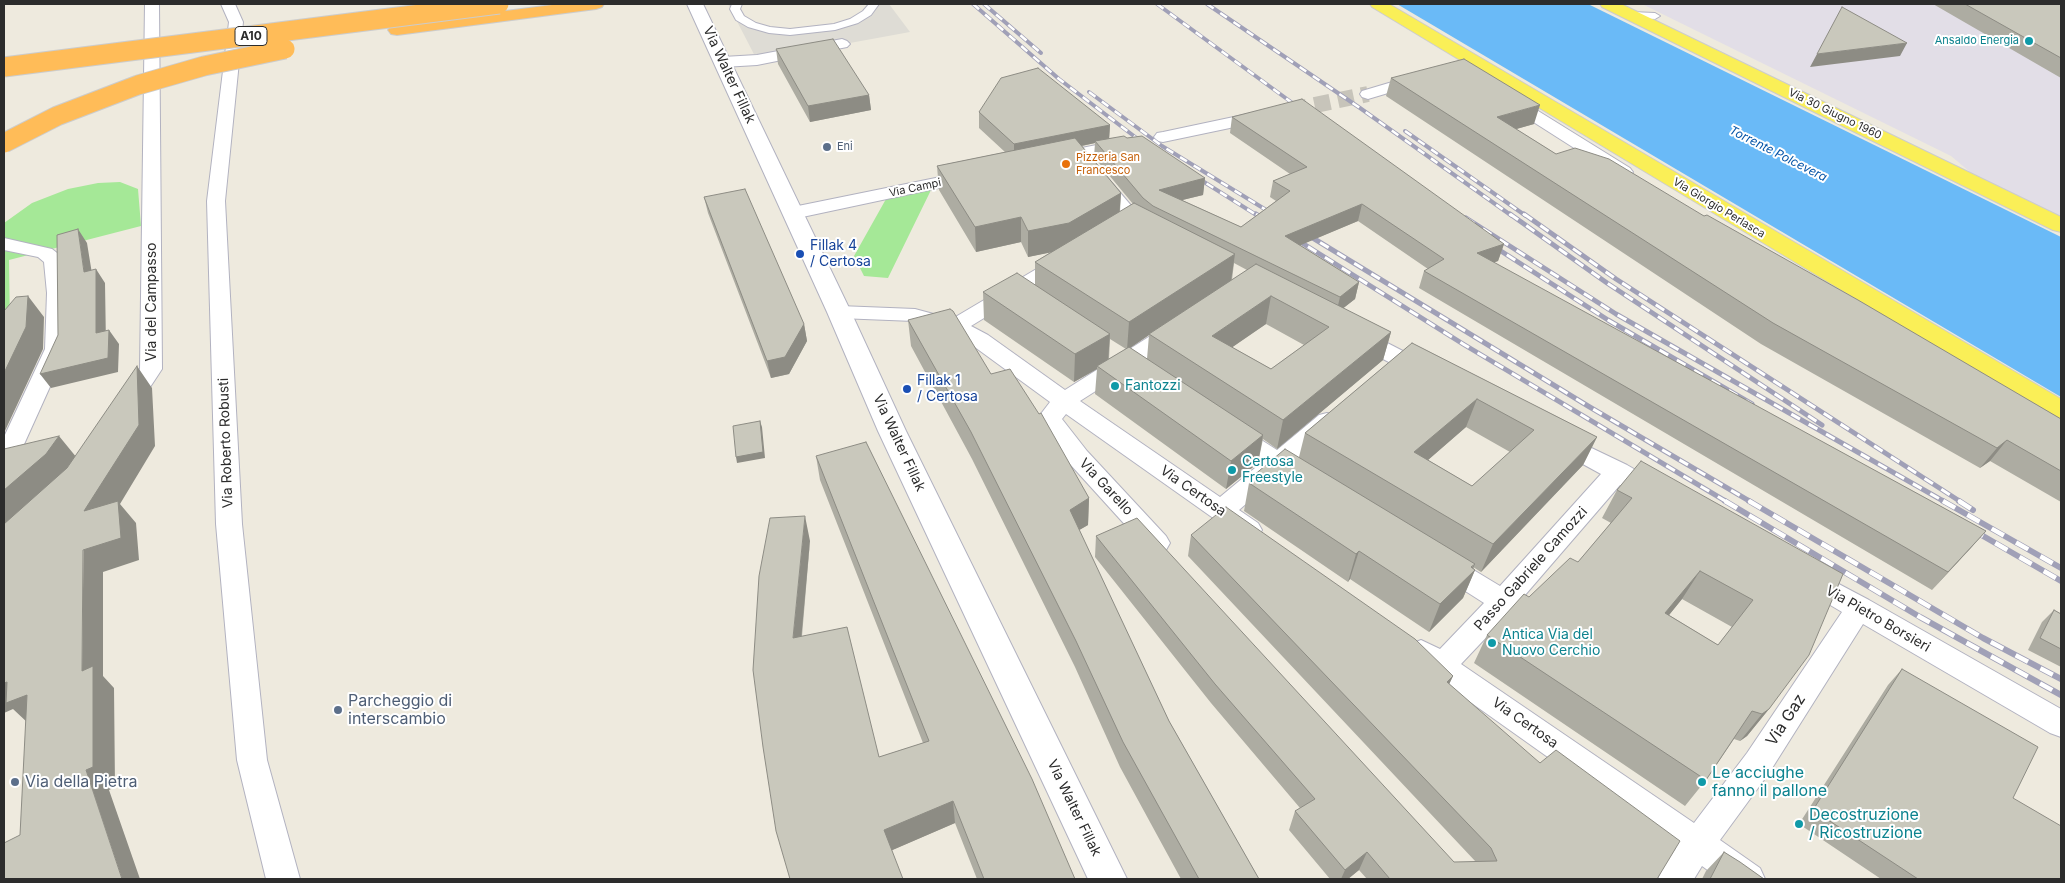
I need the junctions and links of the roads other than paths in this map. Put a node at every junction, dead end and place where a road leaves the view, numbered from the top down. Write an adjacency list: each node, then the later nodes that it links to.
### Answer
1 (152, 4): 45 (street, Via del Campasso)
2 (228, 4): 64 (street, Via Roberto Robusti)
3 (499, 4): 16 (highway, A10, bridge)
4 (596, 4): 12 (highway, A10)
5 (695, 4): 14 (main road, Via Walter Fillak)
6 (737, 4): 7 (street)
7 (874, 4)
8 (1378, 4): 15 (main road, Via Giorgio Perlasca)
9 (1608, 4): 10 (main road, Via 30 Giugno 1960)
10 (1631, 15): 11 (street); 29 (main road, Via 30 Giugno 1960)
11 (1655, 16)
12 (397, 30): 18 (highway, A10); 22 (highway, A10, bridge)
13 (842, 44): 14 (street)
14 (723, 62): 28 (main road, Via Walter Fillak)
15 (1467, 65): 27 (street); 44 (main road, Via Giorgio Perlasca)
16 (4, 67)
17 (1433, 75): 19 (street)
18 (4, 79)
19 (1368, 94)
20 (1281, 112): 21 (street)
21 (1163, 136)
22 (4, 143)
23 (1126, 144): 24 (street)
24 (1080, 154): 25 (street); 30 (street)
25 (1036, 163)
26 (986, 173): 28 (street, Via Campi)
27 (1642, 183)
28 (793, 213): 35 (main road, Via Walter Fillak)
29 (2061, 226)
30 (1171, 241)
31 (4, 244): 48 (street)
32 (1075, 254): 33 (street)
33 (1017, 289): 34 (street); 38 (street)
34 (1041, 305)
35 (839, 312): 38 (street, Via Certosa); 65 (main road, Via Walter Fillak)
36 (1193, 318): 40 (street)
37 (1334, 324): 41 (street)
38 (955, 326): 42 (street, Via Certosa)
39 (1104, 347): 40 (street)
40 (1136, 368): 42 (street)
41 (1444, 382)
42 (1064, 401): 53 (street, Via Certosa); 56 (street, Via Garello)
43 (1343, 408): 49 (street)
44 (2061, 412)
45 (118, 418)
46 (1215, 421): 49 (street)
47 (1540, 431): 50 (street)
48 (4, 462)
49 (1278, 463): 51 (street); 53 (street)
50 (1618, 471): 52 (street); 58 (street, Passo Gabriele Camozzi)
51 (1320, 488)
52 (1679, 506)
53 (1222, 510): 54 (street, Via Certosa)
54 (1271, 545)
55 (1428, 555): 58 (street)
56 (1172, 559)
57 (1790, 569): 59 (street, Via Pietro Borsieri)
58 (1503, 601): 61 (street, Passo Gabriele Camozzi)
59 (1859, 608): 62 (street, Via Pietro Borsieri); 63 (street, Via Gaz)
60 (1401, 637): 61 (street, Via Certosa)
61 (1442, 666): 63 (street, Via Certosa)
62 (2061, 724)
63 (1698, 843): 66 (street, Via Gaz); 67 (street, Via Certosa)
64 (283, 879)
65 (1108, 879)
66 (1675, 879)
67 (1748, 879)

